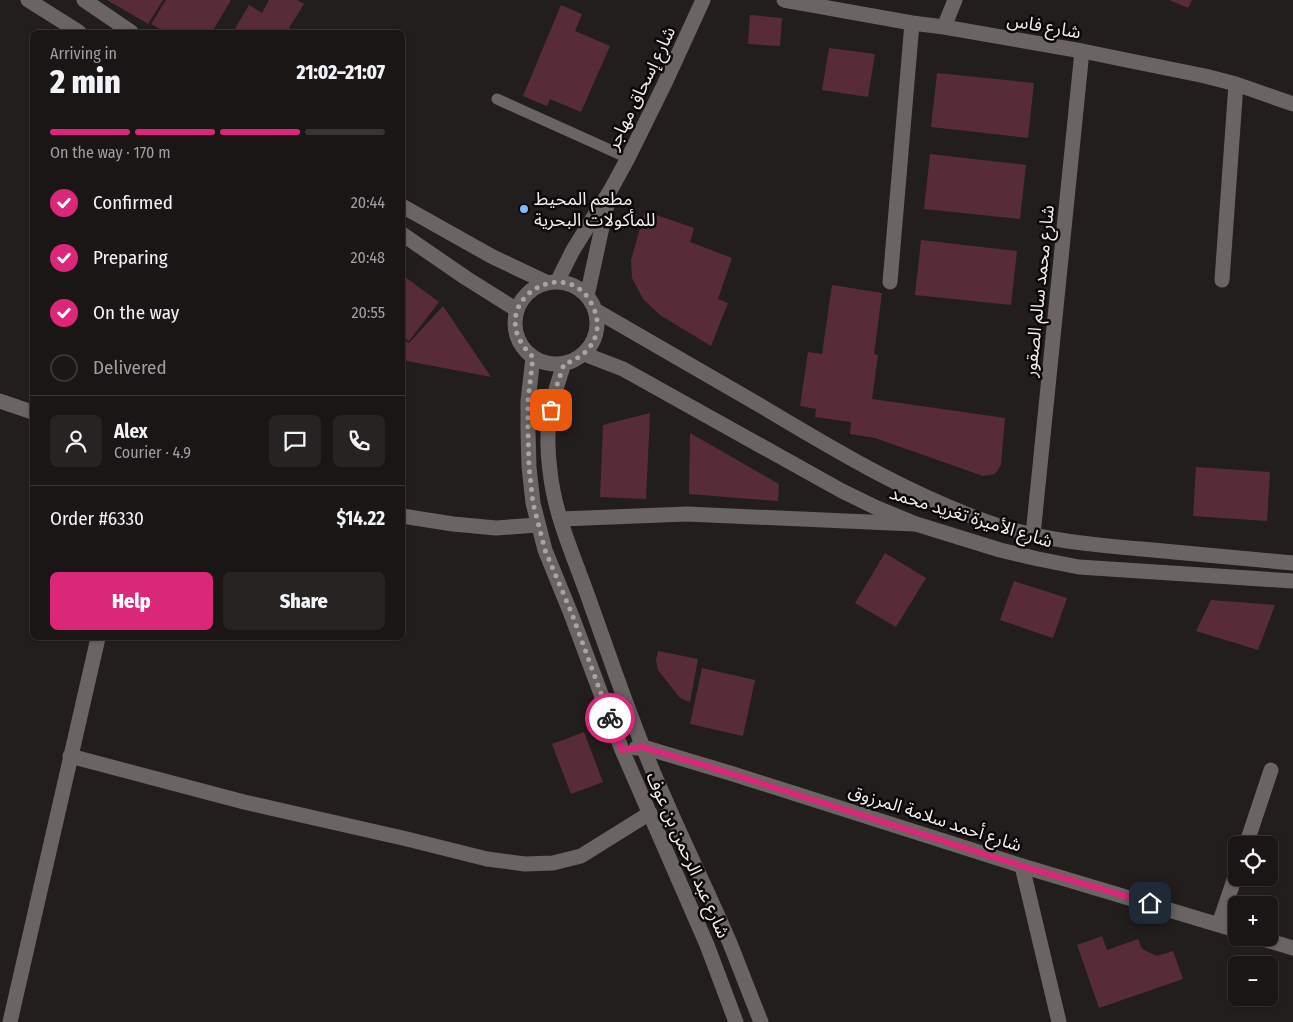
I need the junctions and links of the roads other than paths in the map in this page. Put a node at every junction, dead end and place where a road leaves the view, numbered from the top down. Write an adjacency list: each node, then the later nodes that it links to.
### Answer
1 (28, 0): 8 (street)
2 (84, 0): 9 (street)
3 (703, 0): 14 (street, شارع إسحاق مهاجر)
4 (784, 0): 6 (street, شارع فاس)
5 (955, 0): 7 (street)
6 (912, 23): 7 (street, شارع فاس); 19 (street)
7 (944, 27): 10 (street, شارع فاس)
8 (76, 30)
9 (128, 30)
10 (1082, 51): 11 (street, شارع فاس); 33 (street, شارع محمد سالم الصقور)
11 (1236, 84): 13 (street, شارع فاس); 18 (street)
12 (496, 99): 14 (lane)
13 (1293, 104)
14 (628, 158): 15 (street, شارع إسحاق مهاجر)
15 (610, 191): 20 (street, شارع إسحاق مهاجر); 21 (street, شارع إسحاق مهاجر)
16 (405, 208): 20 (street)
17 (405, 236): 22 (street)
18 (1222, 280)
19 (890, 282)
20 (553, 283): 21 (street); 22 (street)
21 (587, 296): 23 (street)
22 (517, 310): 25 (street)
23 (595, 310): 24 (street); 33 (street, شارع الأميرة تغريد محمد)
24 (584, 354): 26 (street); 31 (street, شارع الأميرة تغريد محمد)
25 (533, 357): 26 (street); 32 (street, شارع عبد الرحمن بن عوف)
26 (564, 364): 30 (street, شارع عبد الرحمن بن عوف)
27 (0, 401): 28 (street)
28 (30, 411)
29 (405, 516): 32 (street)
30 (561, 518): 31 (street); 37 (street, شارع عبد الرحمن بن عوف)
31 (916, 524): 35 (street, شارع الأميرة تغريد محمد)
32 (538, 525): 38 (street, شارع عبد الرحمن بن عوف)
33 (1033, 535): 34 (street, شارع الأميرة تغريد محمد)
34 (1293, 562)
35 (1293, 581)
36 (98, 640): 39 (street)
37 (642, 747): 38 (street, شارع أحمد سلامة المرزوق); 43 (street, شارع أحمد سلامة المرزوق); 51 (street, شارع عبد الرحمن بن عوف)
38 (622, 750): 41 (street, شارع عبد الرحمن بن عوف)
39 (70, 756): 41 (street); 49 (street)
40 (1271, 770): 42 (street)
41 (650, 813): 50 (street, شارع عبد الرحمن بن عوف)
42 (1249, 836)
43 (1022, 866): 45 (street, شارع أحمد سلامة المرزوق); 52 (street)
44 (1232, 886): 45 (street)
45 (1219, 924): 46 (street, شارع أحمد سلامة المرزوق)
46 (1228, 927)
47 (1278, 943): 48 (street)
48 (1293, 948)
49 (10, 1022)
50 (736, 1022)
51 (761, 1022)
52 (1059, 1022)

